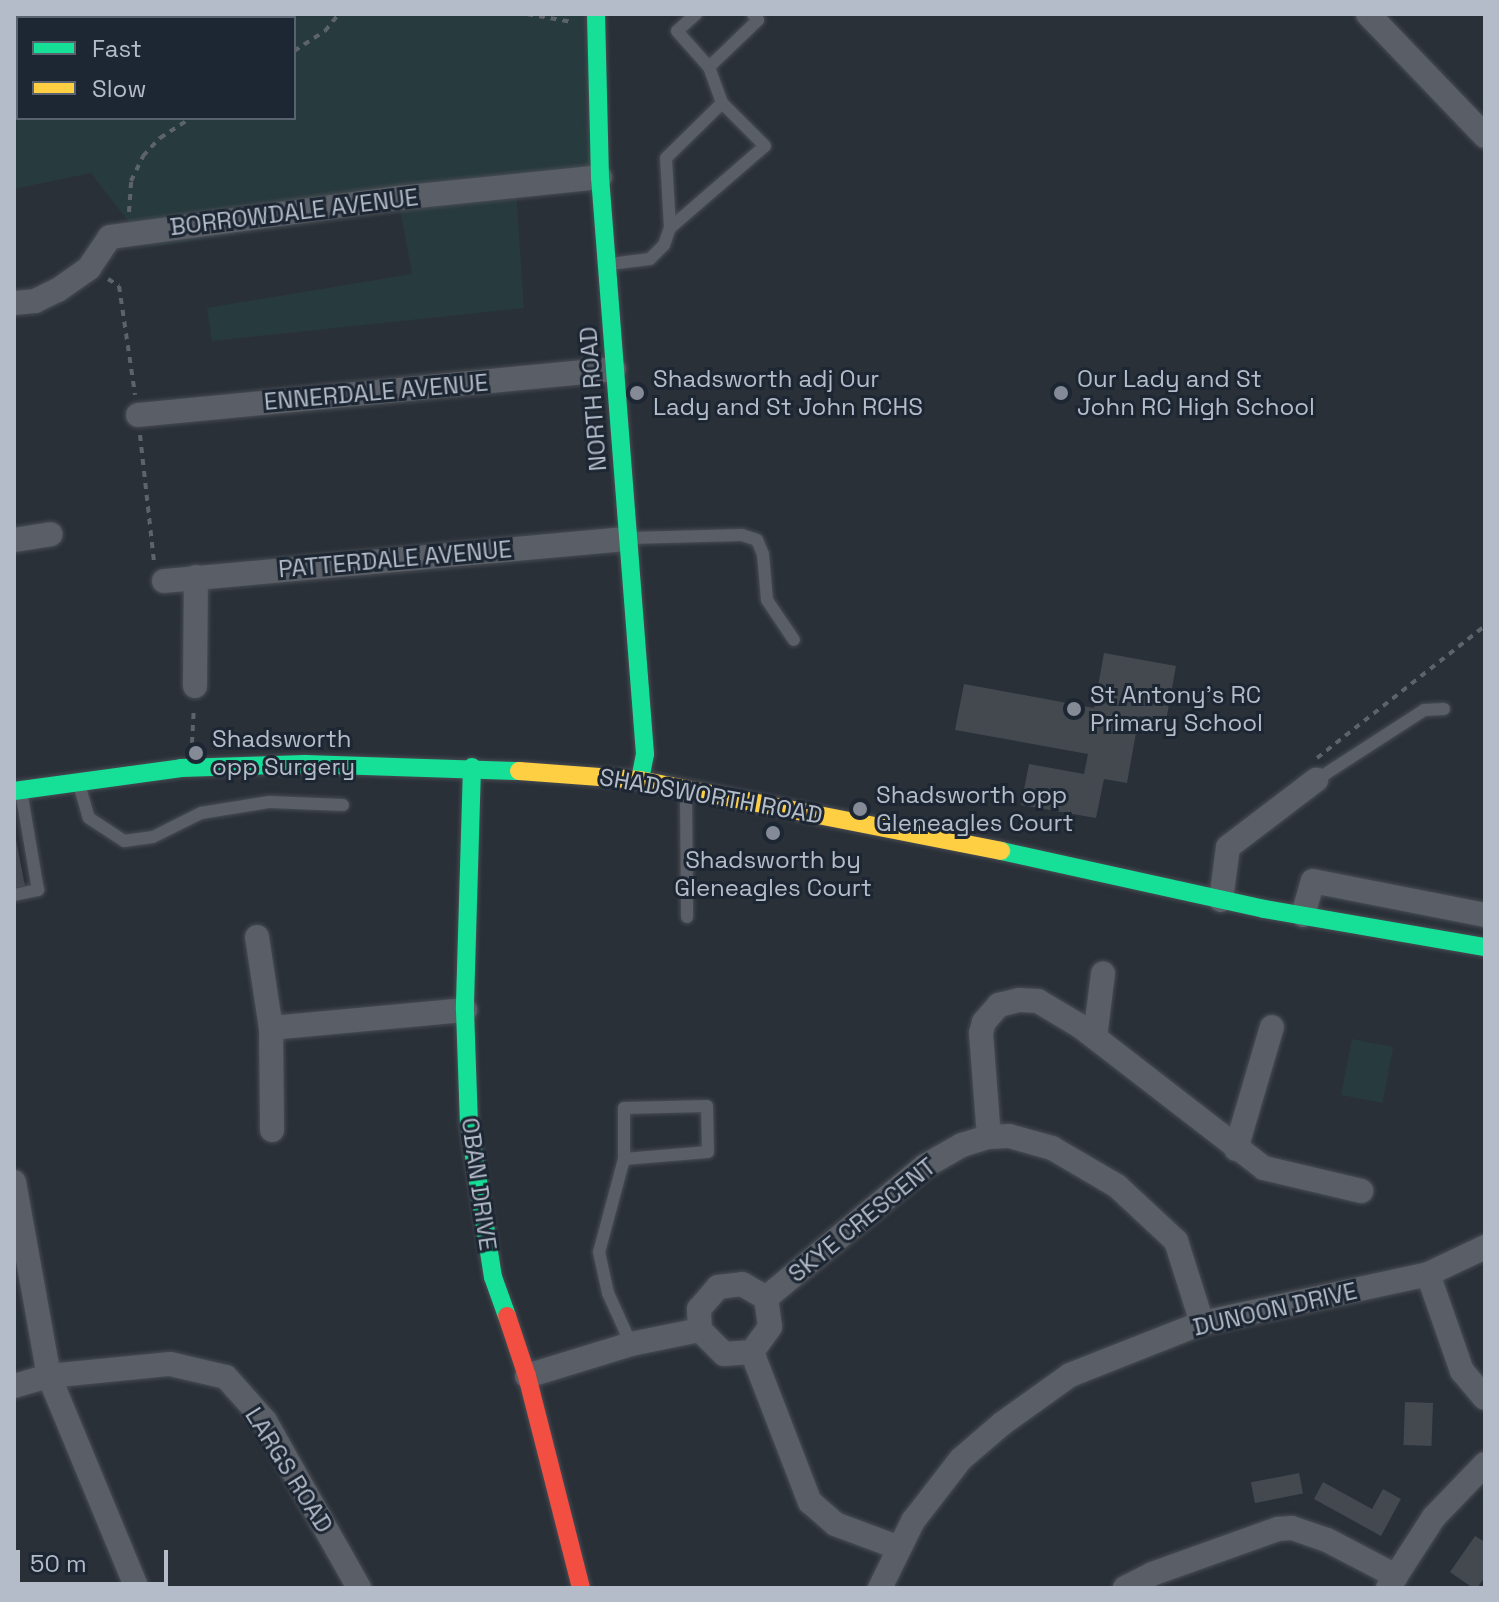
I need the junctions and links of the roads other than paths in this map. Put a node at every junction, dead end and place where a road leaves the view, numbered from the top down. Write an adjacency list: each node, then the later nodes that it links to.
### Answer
1 (696, 14): 5 (lane)
2 (753, 14): 5 (lane)
3 (1368, 14): 7 (street)
4 (595, 20): 8 (street, NORTH ROAD)
5 (709, 67): 6 (lane)
6 (722, 103): 9 (lane); 9 (lane)
7 (1485, 136)
8 (600, 177): 10 (street, NORTH ROAD); 11 (street, BORROWDALE AVENUE)
9 (670, 228): 10 (lane)
10 (607, 265): 12 (street, NORTH ROAD)
11 (14, 303)
12 (614, 369): 13 (street, ENNERDALE AVENUE); 15 (street, NORTH ROAD)
13 (138, 415)
14 (51, 534): 16 (street)
15 (627, 539): 17 (street, PATTERDALE AVENUE); 19 (lane); 23 (street, NORTH ROAD)
16 (14, 540)
17 (196, 577): 18 (street, PATTERDALE AVENUE); 20 (street)
18 (164, 581)
19 (794, 640)
20 (195, 686)
21 (1444, 709): 24 (lane)
22 (472, 767): 23 (street, SHADSWORTH ROAD); 25 (street, SHADSWORTH ROAD); 37 (street, OBAN DRIVE)
23 (640, 780): 26 (street, SHADSWORTH ROAD)
24 (1316, 780): 30 (street)
25 (78, 781): 27 (street, SHADSWORTH ROAD); 28 (lane)
26 (686, 789): 30 (street, SHADSWORTH ROAD); 33 (lane)
27 (18, 790): 29 (lane)
28 (343, 805)
29 (14, 895)
30 (1221, 900): 31 (street, SHADSWORTH ROAD)
31 (1303, 915): 32 (street); 35 (street, SHADSWORTH ROAD)
32 (1485, 915)
33 (687, 917)
34 (257, 937): 39 (street)
35 (1485, 947)
36 (1103, 974): 40 (street)
37 (465, 1010): 39 (street); 55 (street, OBAN DRIVE)
38 (1272, 1027): 43 (street)
39 (271, 1028): 41 (street)
40 (1095, 1037): 42 (street); 43 (street)
41 (272, 1130)
42 (989, 1137): 49 (street, SKYE CRESCENT); 50 (street, SKYE CRESCENT)
43 (1236, 1149): 46 (street)
44 (624, 1159): 44 (lane); 52 (lane)
45 (14, 1182): 54 (street)
46 (1361, 1191)
47 (1485, 1247): 48 (street, DUNOON DRIVE)
48 (1428, 1274): 50 (street, DUNOON DRIVE); 57 (street)
49 (766, 1298): 51 (street); 53 (street)
50 (1202, 1323): 59 (street, DUNOON DRIVE)
51 (700, 1330): 52 (street); 53 (street)
52 (631, 1344): 55 (street)
53 (752, 1352): 59 (street)
54 (49, 1376): 56 (street, LARGS ROAD); 61 (street); 62 (street, LARGS ROAD)
55 (527, 1376): 63 (street, OBAN DRIVE)
56 (14, 1386)
57 (1485, 1398)
58 (1485, 1464): 60 (street)
59 (897, 1547): 64 (street, DUNOON DRIVE)
60 (1392, 1582): 65 (street)
61 (137, 1588)
62 (359, 1588)
63 (581, 1588)
64 (880, 1588)
65 (1125, 1588)

